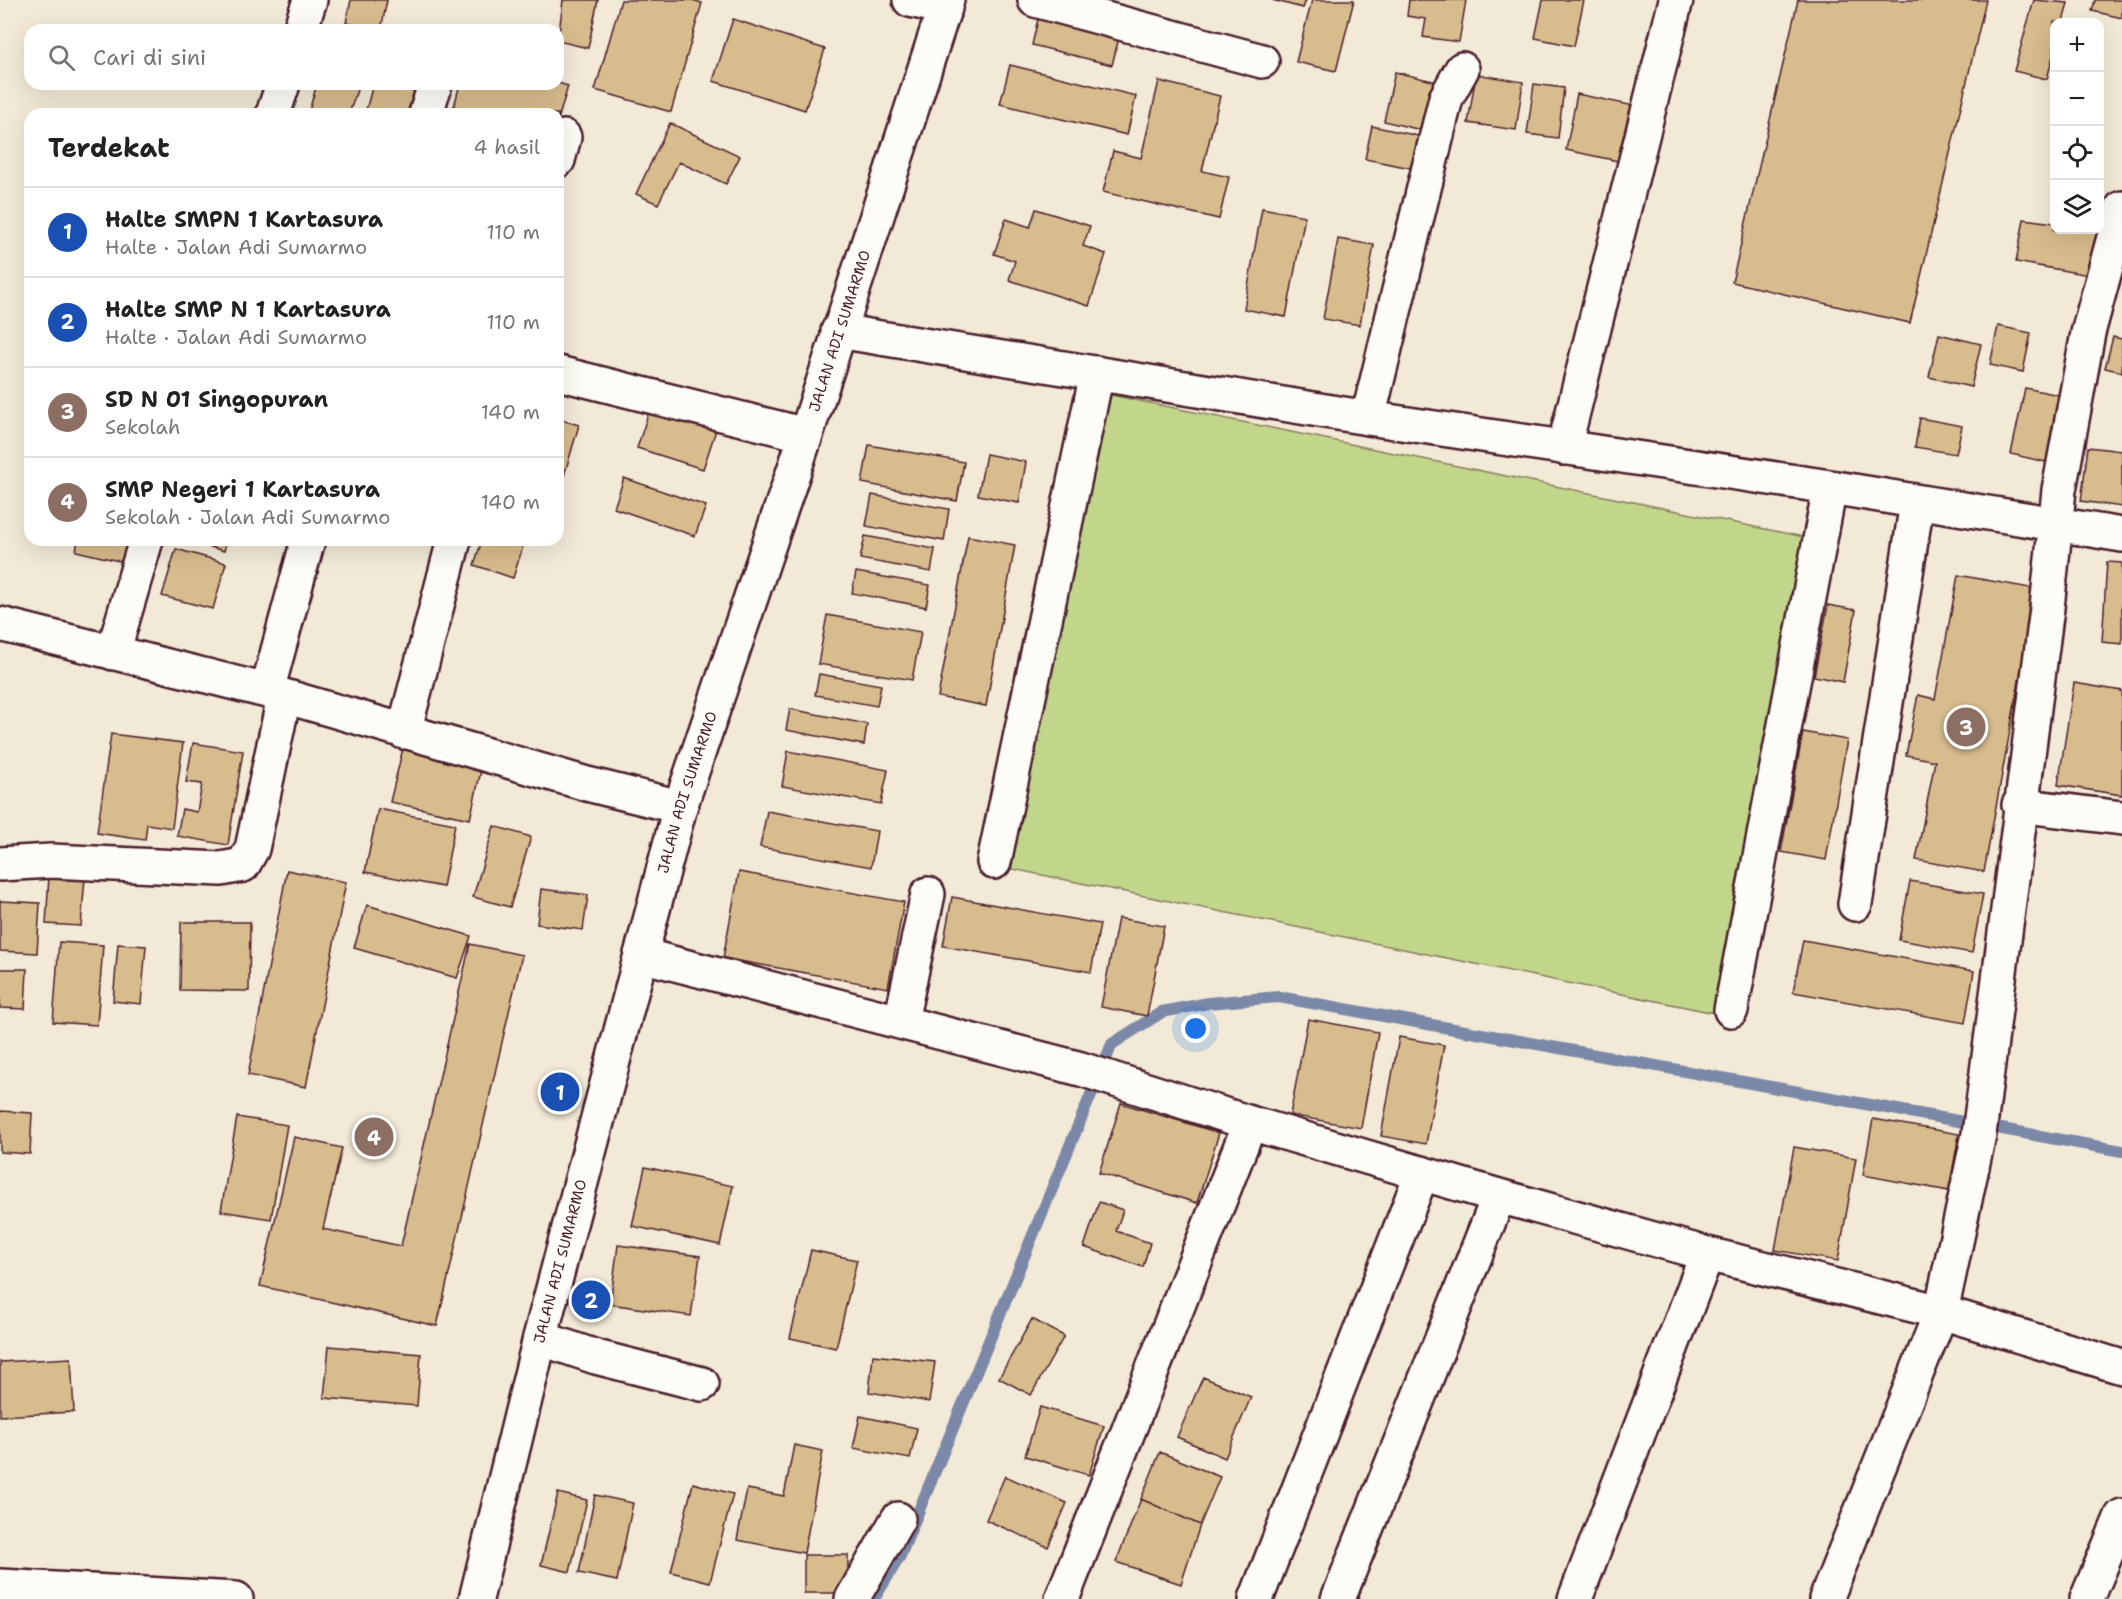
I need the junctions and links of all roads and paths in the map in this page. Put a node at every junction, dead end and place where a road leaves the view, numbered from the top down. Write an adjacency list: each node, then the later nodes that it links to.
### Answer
1 (310, 0): 7 (street)
2 (910, 0): 5 (street)
3 (1035, 0): 6 (street)
4 (1676, 0): 20 (street)
5 (946, 4): 15 (street, JALAN ADI SUMARMO)
6 (1092, 7): 8 (street)
7 (302, 24)
8 (1262, 61)
9 (1462, 69): 18 (street)
10 (281, 90): 12 (street)
11 (433, 90): 13 (street)
12 (275, 108)
13 (428, 108)
14 (2122, 208): 23 (street)
15 (838, 331): 16 (street); 19 (street, JALAN ADI SUMARMO)
16 (1097, 373): 18 (street); 35 (street)
17 (564, 374): 19 (street)
18 (1368, 418): 20 (street)
19 (806, 435): 33 (street, JALAN ADI SUMARMO)
20 (1564, 448): 21 (street)
21 (1830, 487): 22 (street); 40 (street)
22 (1917, 502): 23 (street); 38 (street)
23 (2054, 525): 24 (street); 32 (street)
24 (2122, 535)
25 (144, 546): 29 (street)
26 (307, 546): 30 (street)
27 (452, 546): 31 (street)
28 (0, 624): 29 (street)
29 (113, 653): 30 (street)
30 (275, 694): 31 (street); 36 (street)
31 (404, 732): 33 (street)
32 (2019, 805): 34 (street); 46 (street)
33 (680, 807): 39 (street, JALAN ADI SUMARMO)
34 (2122, 818)
35 (994, 862)
36 (0, 864)
37 (928, 894): 41 (street)
38 (1855, 904)
39 (641, 955): 41 (street); 47 (street, JALAN ADI SUMARMO)
40 (1731, 1010)
41 (902, 1021): 42 (street)
42 (1250, 1123): 43 (street); 56 (street)
43 (1422, 1173): 44 (street); 57 (street)
44 (1499, 1196): 45 (street); 58 (street)
45 (1707, 1254): 46 (street); 59 (street)
46 (1941, 1311): 48 (street); 60 (street)
47 (540, 1338): 49 (street); 54 (street, JALAN ADI SUMARMO)
48 (2122, 1367)
49 (702, 1384)
50 (2122, 1516): 61 (street)
51 (898, 1519): 55 (street)
52 (0, 1586): 53 (street)
53 (236, 1599)
54 (476, 1599)
55 (852, 1599)
56 (1062, 1599)
57 (1256, 1599)
58 (1338, 1599)
59 (1575, 1599)
60 (1826, 1599)
61 (2087, 1599)

